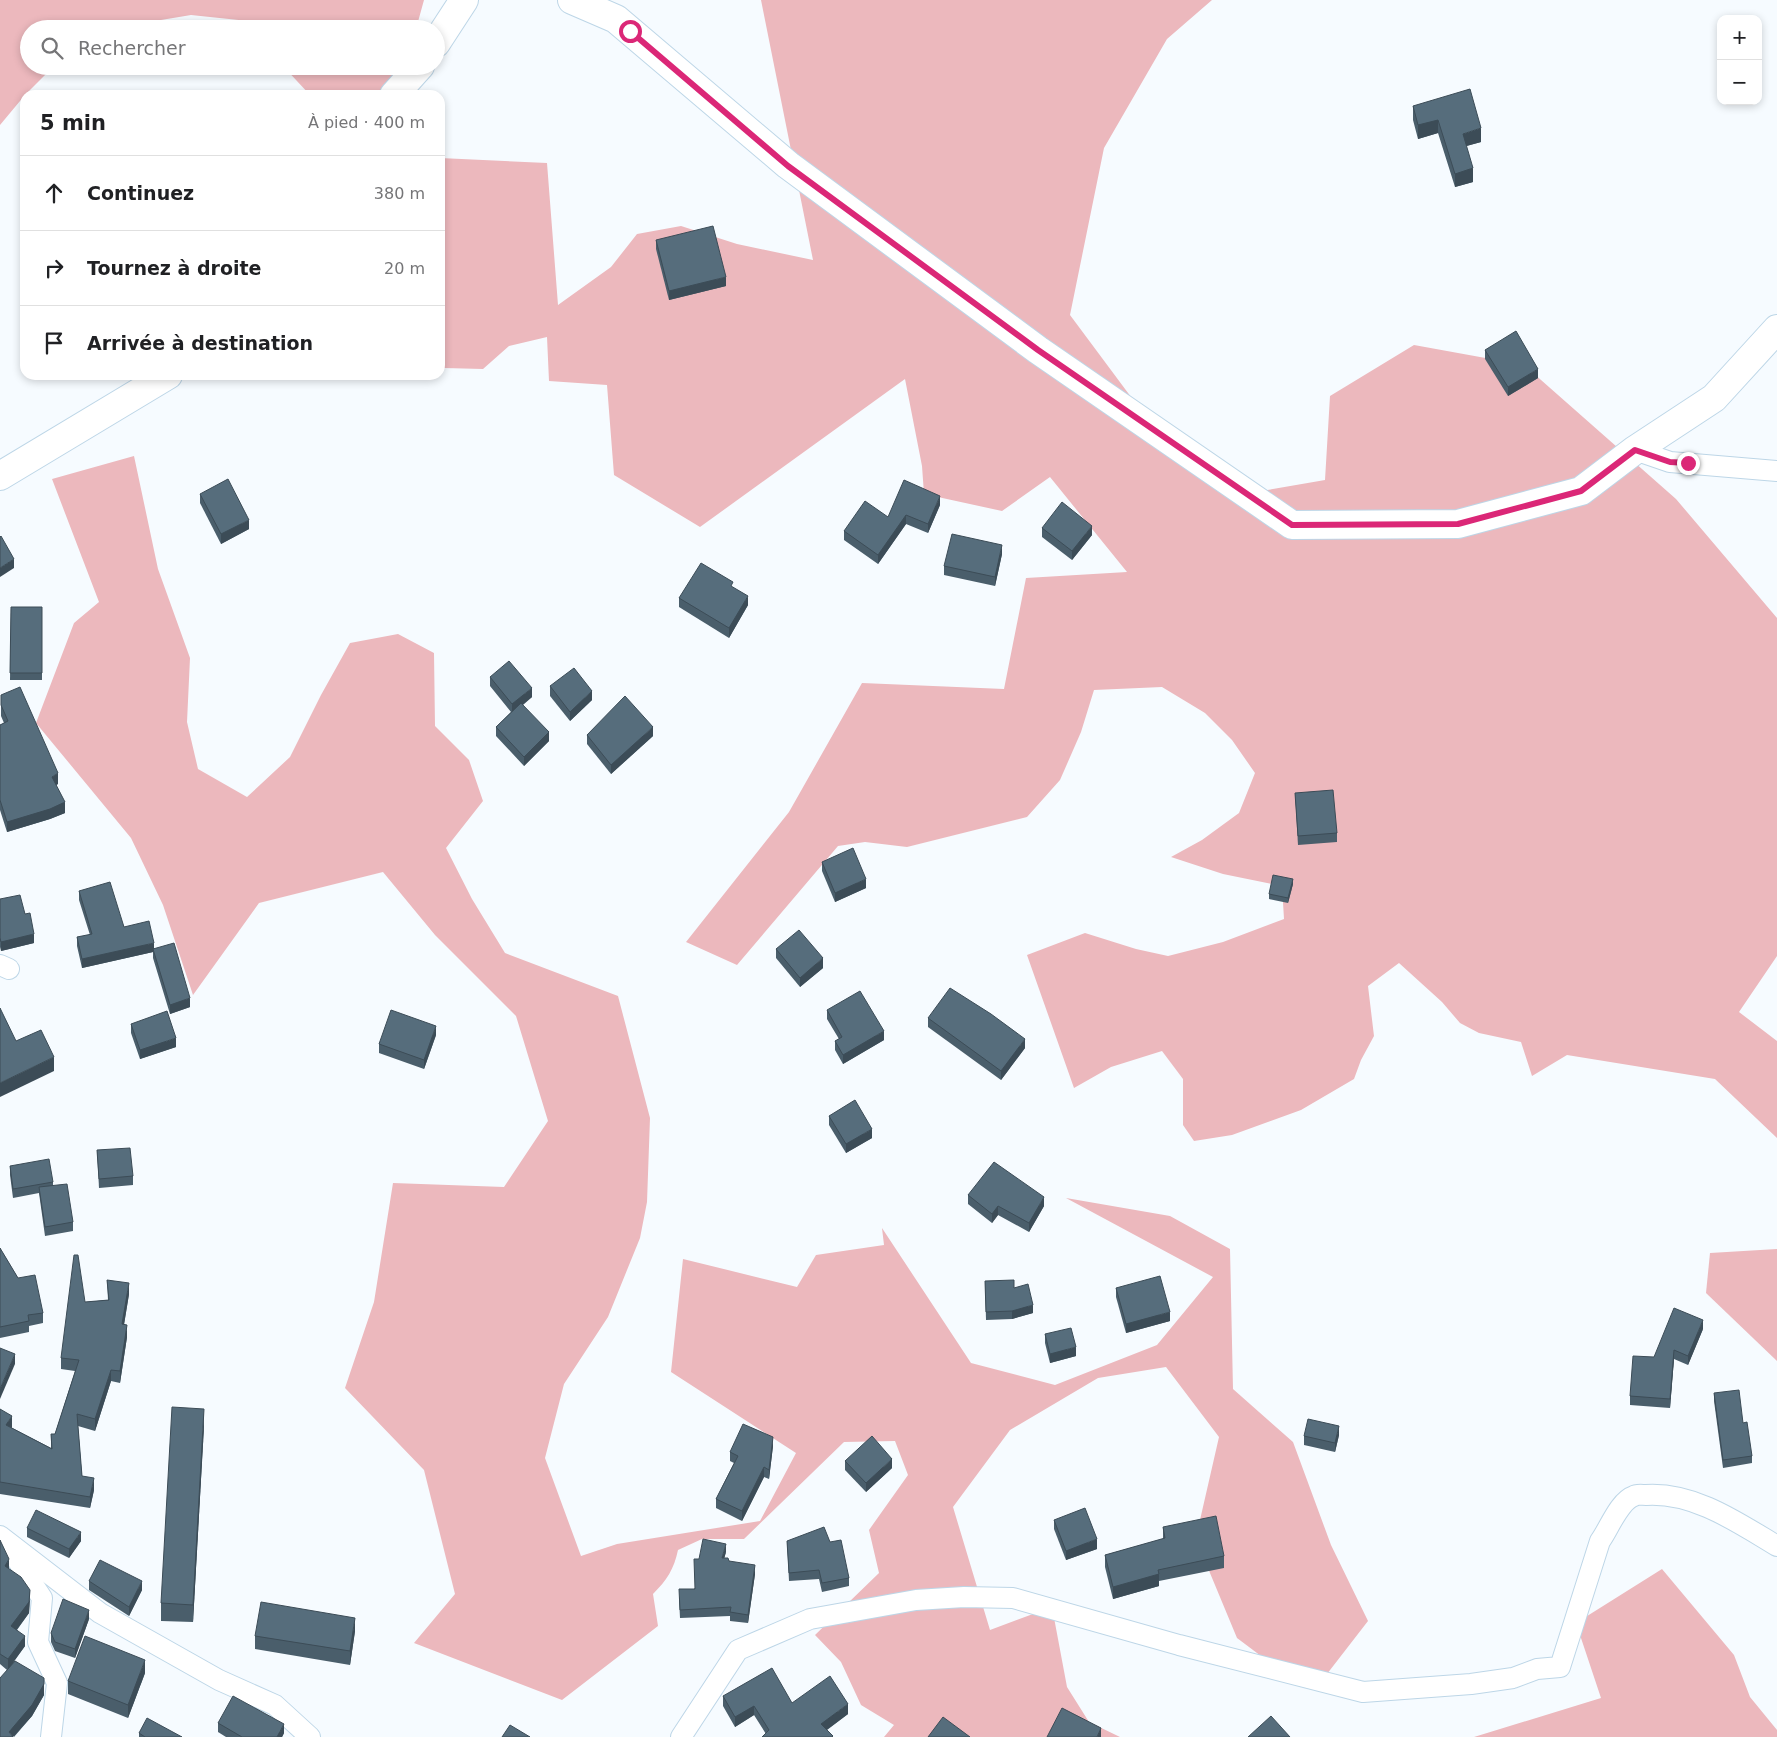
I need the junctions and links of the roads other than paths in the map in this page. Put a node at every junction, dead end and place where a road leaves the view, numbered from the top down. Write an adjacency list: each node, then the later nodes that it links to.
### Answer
1 (464, 0): 3 (street)
2 (572, 0): 8 (street)
3 (445, 29)
4 (412, 75): 5 (street)
5 (398, 90)
6 (1777, 329): 8 (street)
7 (160, 380): 10 (street)
8 (1635, 450): 9 (street)
9 (1777, 471)
10 (0, 476)
11 (0, 1536): 13 (street); 14 (street)
12 (1777, 1546): 15 (street)
13 (51, 1737)
14 (310, 1737)
15 (681, 1737)

